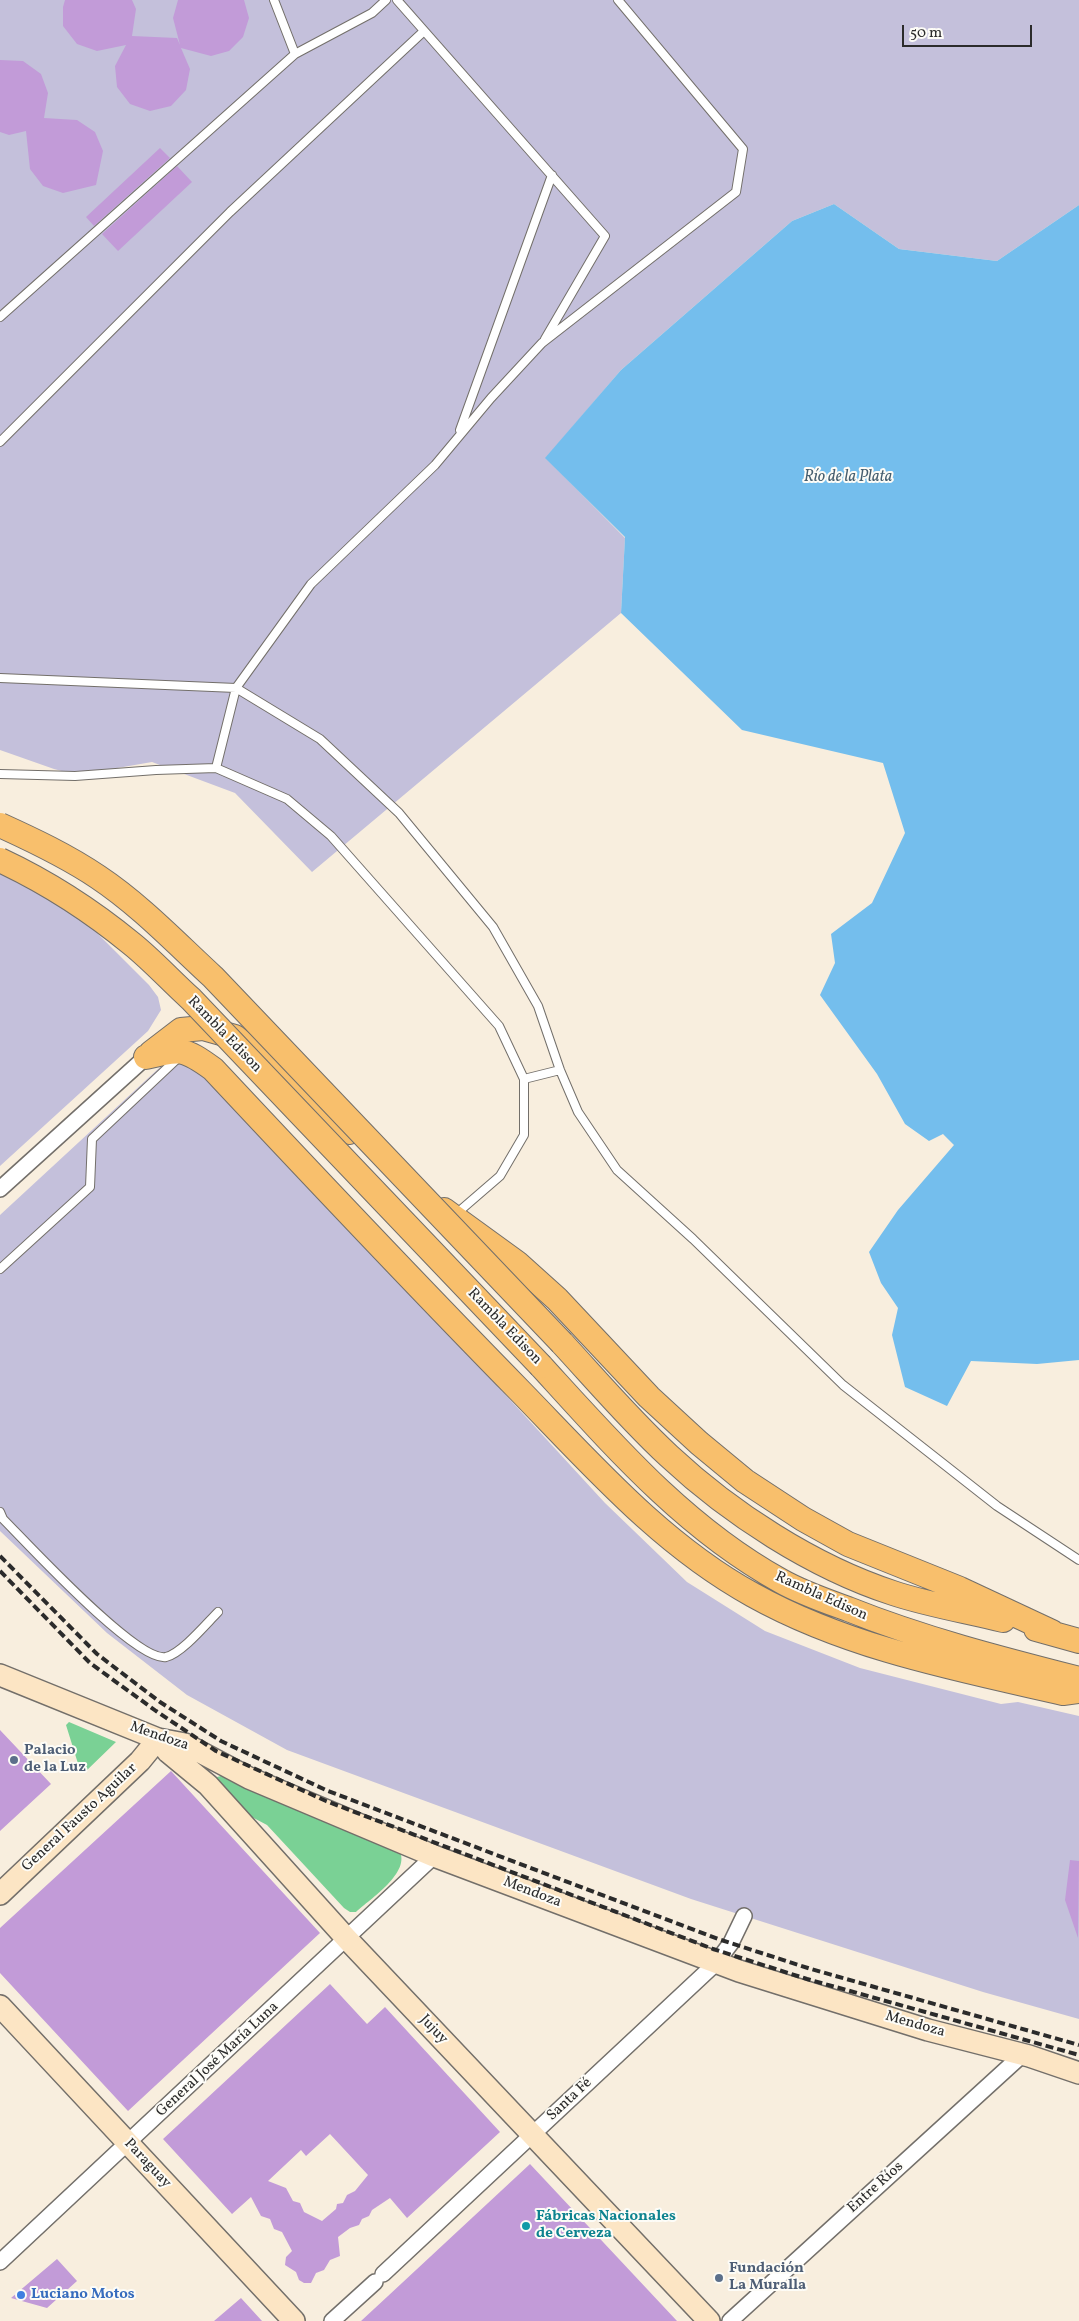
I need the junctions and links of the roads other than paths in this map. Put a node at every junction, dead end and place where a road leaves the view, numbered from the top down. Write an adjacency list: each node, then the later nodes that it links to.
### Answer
1 (274, 0): 6 (lane)
2 (386, 0): 6 (lane)
3 (397, 0): 5 (lane)
4 (618, 0): 9 (lane)
5 (424, 31): 7 (lane); 10 (lane)
6 (295, 54): 8 (lane)
7 (552, 175): 9 (lane); 11 (lane)
8 (0, 317)
9 (542, 343): 11 (lane)
10 (0, 442)
11 (435, 465): 13 (lane)
12 (0, 678): 13 (lane)
13 (236, 688): 14 (lane); 20 (lane)
14 (216, 768): 15 (lane); 21 (lane)
15 (0, 774)
16 (0, 825): 28 (main road, Rambla Edison, bridge)
17 (0, 860): 31 (main road, Rambla Edison, bridge)
18 (184, 1052): 19 (main road); 24 (lane); 32 (main road)
19 (146, 1057): 22 (street); 23 (main road)
20 (560, 1070): 21 (lane); 26 (lane)
21 (524, 1079): 23 (lane)
22 (0, 1189)
23 (452, 1217): 28 (main road)
24 (0, 1269)
25 (0, 1512): 27 (lane)
26 (1079, 1560)
27 (218, 1612)
28 (1052, 1632): 29 (main road, Rambla Edison)
29 (1079, 1641)
30 (0, 1675): 33 (street, Mendoza)
31 (1079, 1679)
32 (1079, 1691)
33 (158, 1739): 34 (street, Mendoza); 35 (street, General Fausto Aguilar); 37 (street, Jujuy)
34 (434, 1856): 37 (street, General José María Luna); 38 (street, Mendoza)
35 (0, 1894)
36 (744, 1916): 38 (street, Santa Fé)
37 (347, 1939): 42 (street, Jujuy); 43 (street, General José María Luna)
38 (716, 1963): 40 (street, Mendoza); 42 (street, Santa Fé)
39 (0, 2006): 43 (street, Paraguay)
40 (1023, 2054): 41 (street, Mendoza); 48 (street, Entre Ríos)
41 (1079, 2073)
42 (532, 2135): 46 (street, Santa Fé); 47 (street, Jujuy)
43 (128, 2143): 44 (street, General José María Luna); 45 (street, Paraguay)
44 (0, 2262)
45 (294, 2321)
46 (332, 2321)
47 (709, 2321)
48 (730, 2321)

